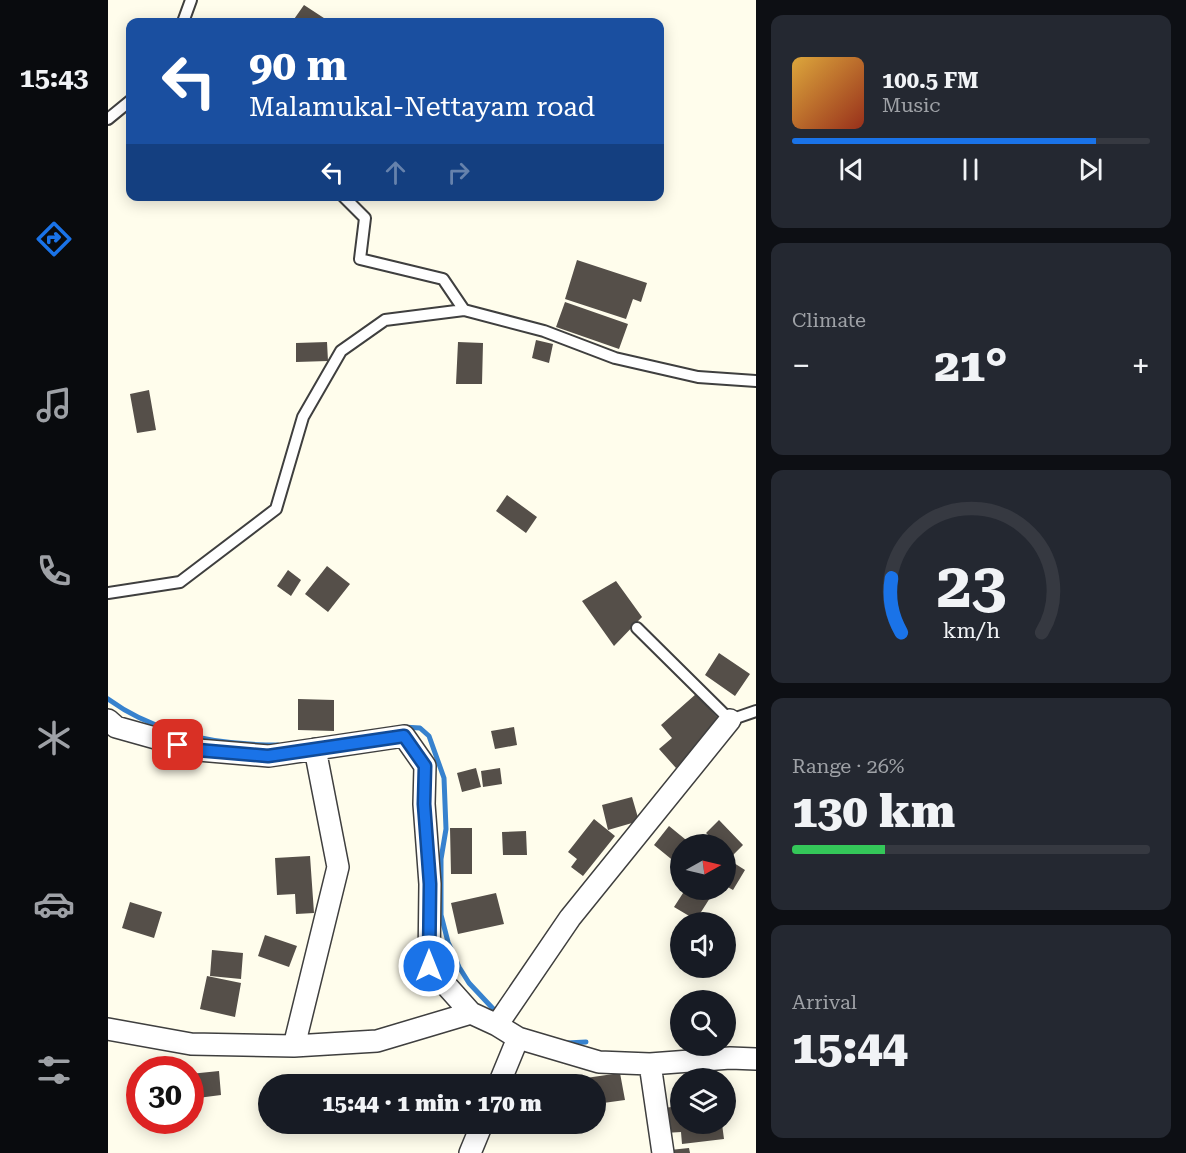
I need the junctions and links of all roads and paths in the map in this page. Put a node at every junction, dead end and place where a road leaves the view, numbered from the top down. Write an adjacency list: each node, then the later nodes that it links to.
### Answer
1 (191, 0): 2 (lane)
2 (184, 18)
3 (126, 104): 4 (lane)
4 (108, 119)
5 (348, 201): 6 (lane)
6 (464, 310): 7 (lane); 8 (lane)
7 (756, 381)
8 (108, 593)
9 (637, 628): 12 (lane)
10 (756, 711): 12 (lane)
11 (108, 720): 13 (street)
12 (730, 720): 15 (street)
13 (315, 749): 14 (street); 18 (street)
14 (471, 1013): 15 (street); 18 (street)
15 (497, 1025): 17 (street)
16 (108, 1029): 18 (street)
17 (518, 1038): 20 (street); 21 (street)
18 (294, 1046)
19 (756, 1059): 20 (street)
20 (650, 1064): 24 (street)
21 (503, 1074)
22 (478, 1134): 23 (street)
23 (470, 1153)
24 (663, 1153)

